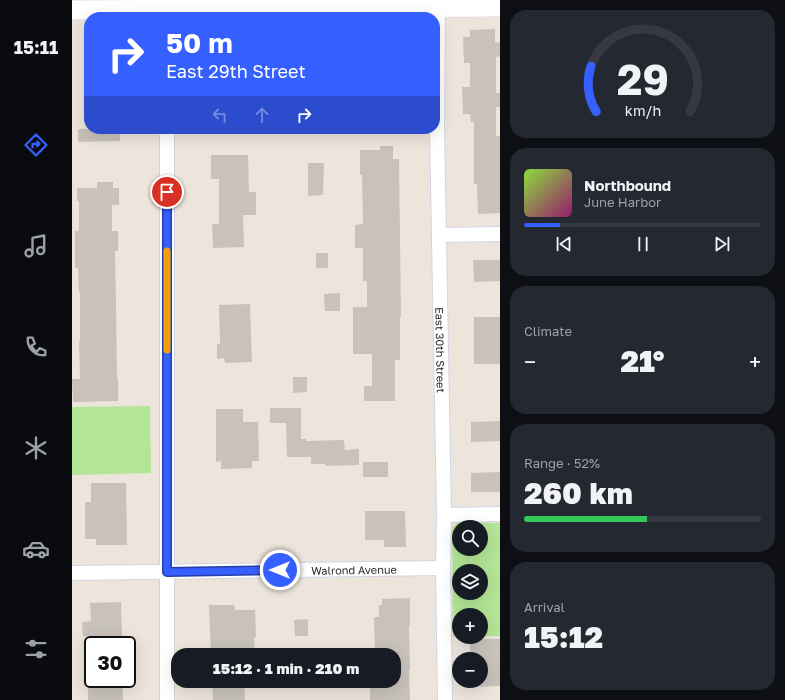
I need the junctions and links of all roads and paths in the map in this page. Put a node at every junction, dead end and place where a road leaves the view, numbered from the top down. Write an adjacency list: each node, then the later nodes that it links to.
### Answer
1 (438, 4): 2 (street); 5 (street)
2 (500, 7)
3 (72, 10): 4 (street)
4 (135, 12)
5 (196, 12)
6 (166, 134): 13 (street)
7 (438, 134): 9 (street, East 30th Street)
8 (500, 234): 9 (street)
9 (439, 235): 11 (street, East 30th Street)
10 (500, 514): 11 (street)
11 (444, 515): 12 (street, East 30th Street)
12 (443, 568): 13 (street, Walrond Avenue); 16 (street, East 30th Street)
13 (167, 572): 14 (street, Walrond Avenue); 15 (street)
14 (72, 573)
15 (167, 700)
16 (445, 700)

